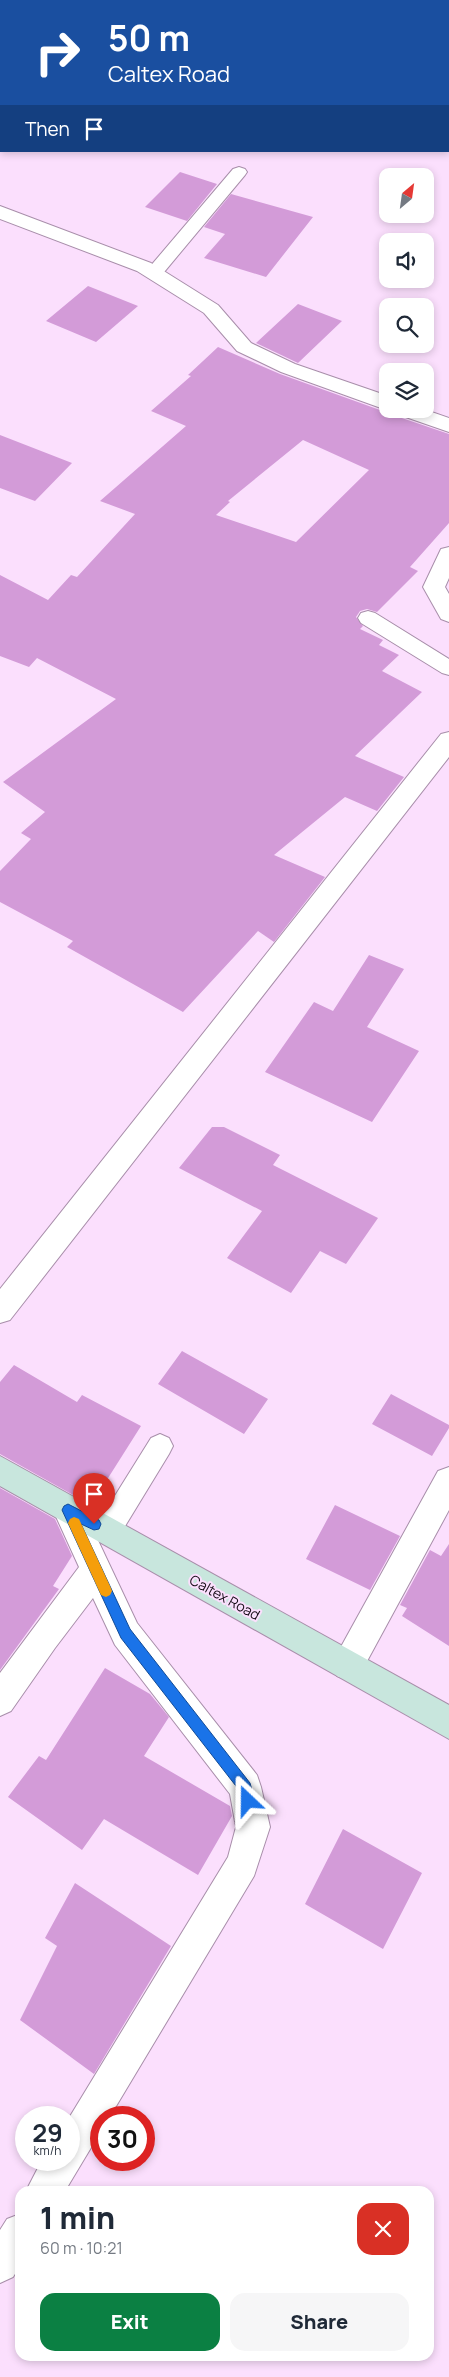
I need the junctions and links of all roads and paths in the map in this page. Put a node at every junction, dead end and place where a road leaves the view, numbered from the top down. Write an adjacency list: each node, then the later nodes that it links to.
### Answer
1 (239, 172): 3 (lane)
2 (0, 212): 3 (street)
3 (154, 273): 4 (street)
4 (379, 400)
5 (429, 418): 6 (street)
6 (449, 425)
7 (449, 554): 8 (street)
8 (449, 614)
9 (368, 618): 10 (lane)
10 (449, 668)
11 (449, 740): 12 (street)
12 (0, 1311)
13 (160, 1446): 17 (lane)
14 (0, 1470): 16 (street, Caltex Road)
15 (449, 1481): 19 (street)
16 (68, 1510): 17 (street, Caltex Road); 18 (street)
17 (107, 1532): 19 (street, Caltex Road)
18 (96, 1570): 20 (street); 22 (street)
19 (348, 1665): 21 (street, Caltex Road)
20 (0, 1700)
21 (449, 1723)
22 (80, 2133)
23 (56, 2171): 24 (street)
24 (47, 2186)
25 (15, 2240): 26 (street)
26 (0, 2264)

